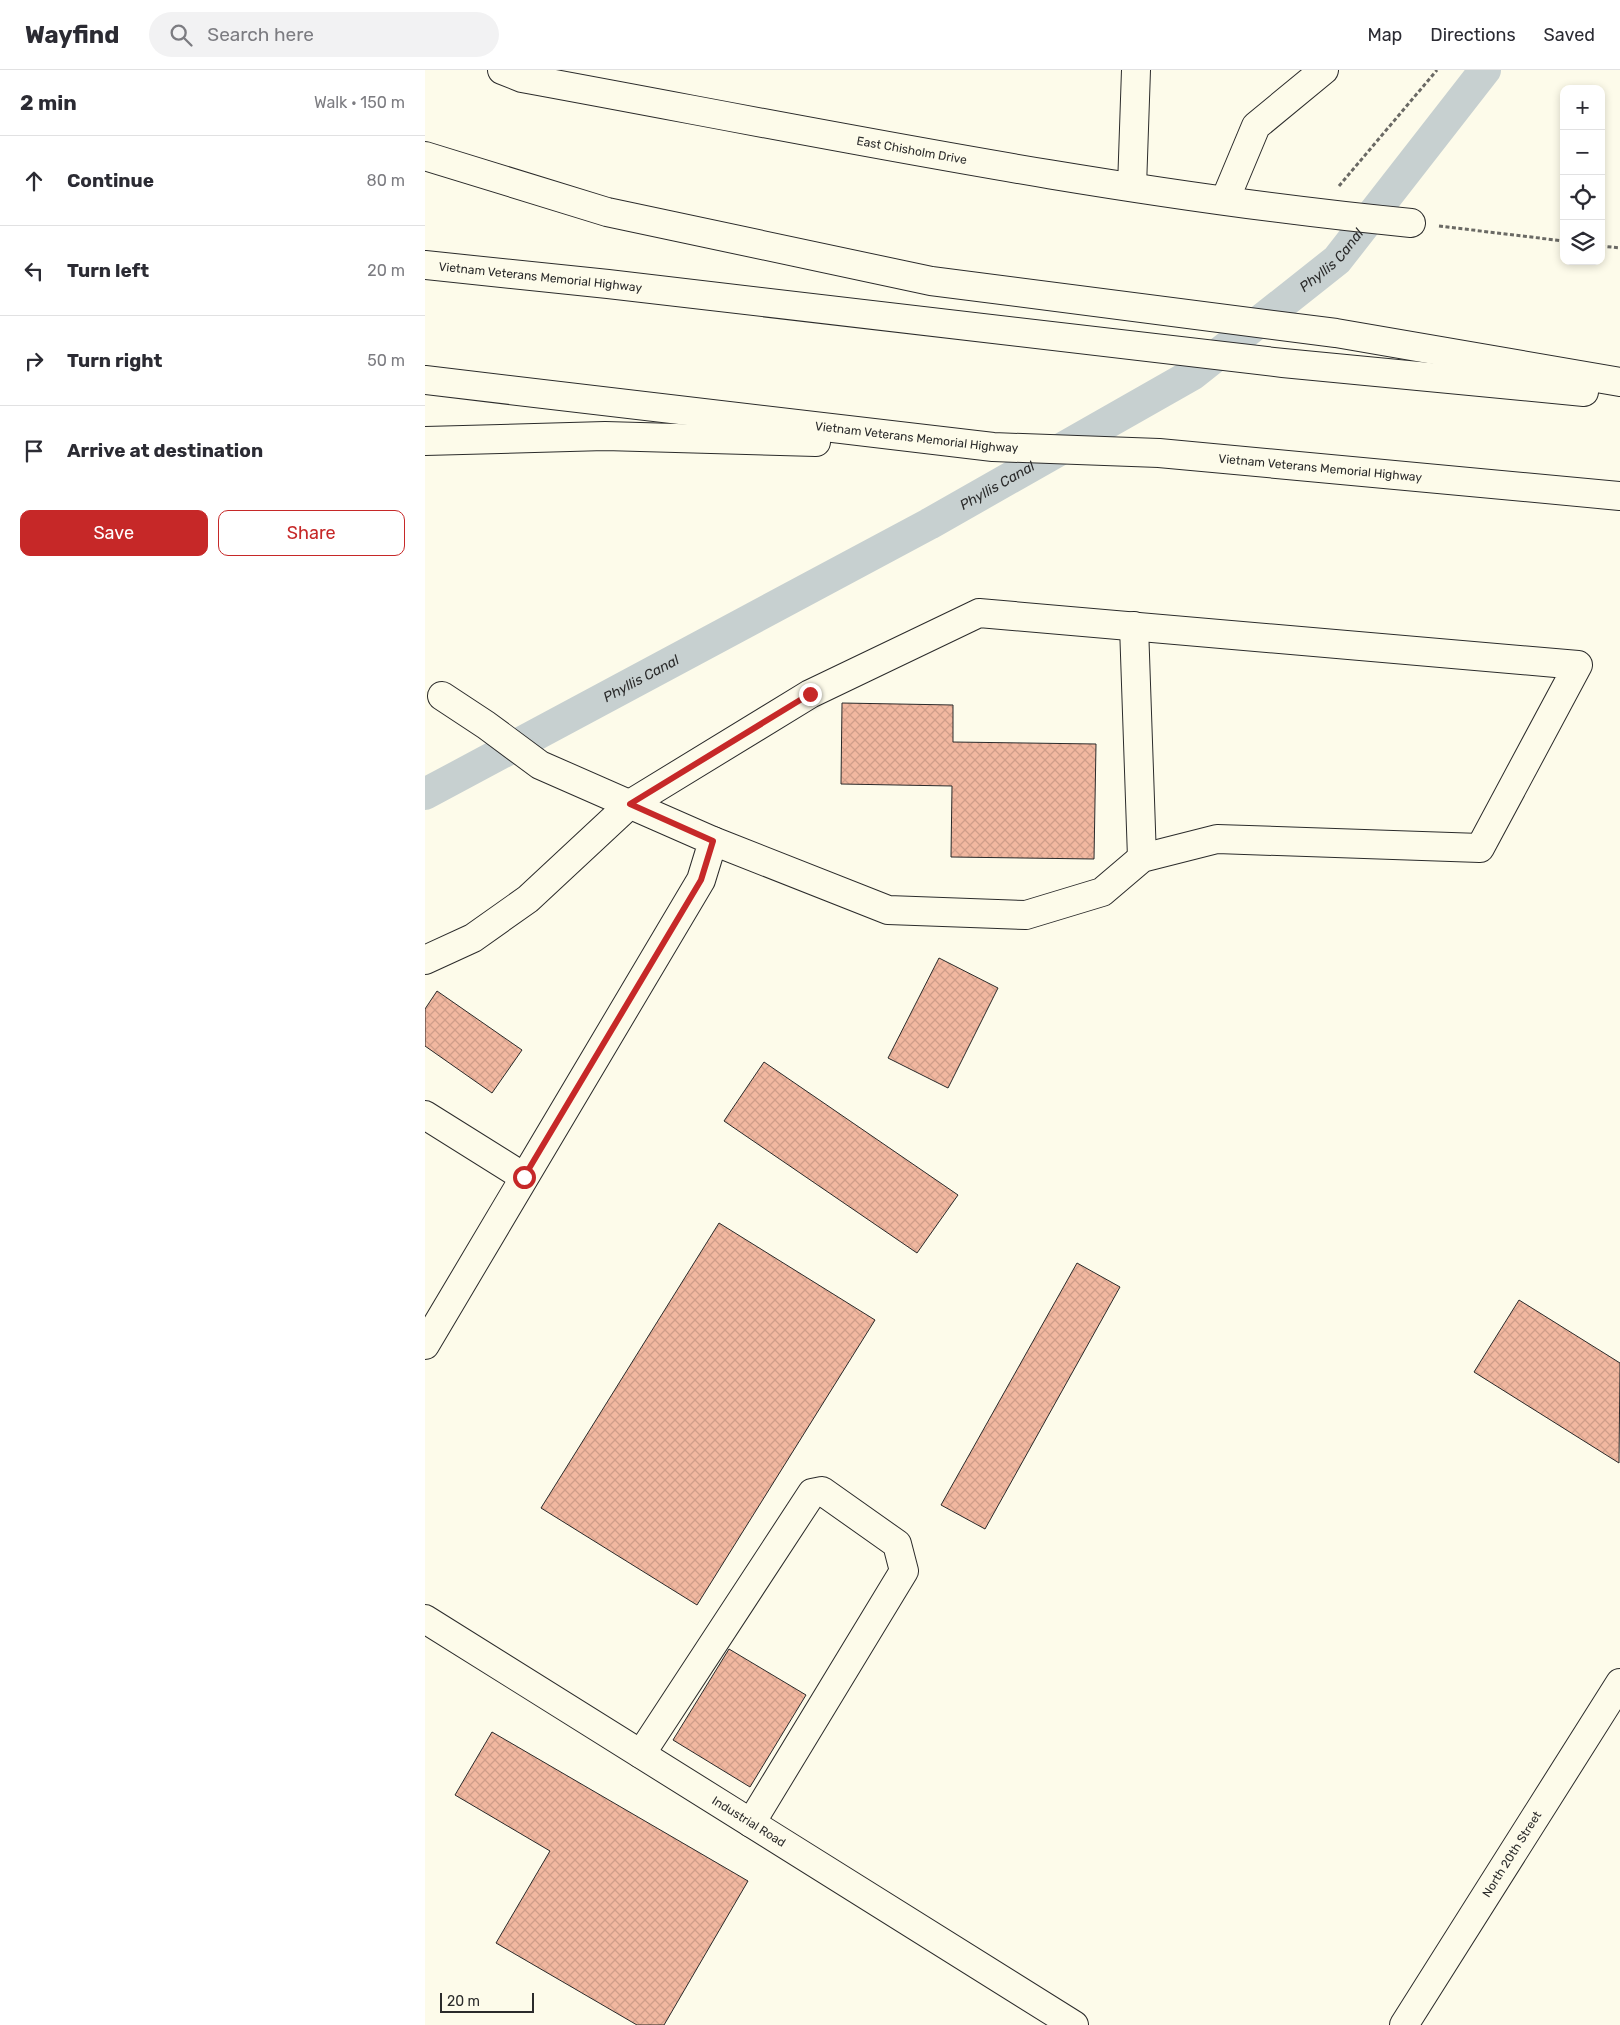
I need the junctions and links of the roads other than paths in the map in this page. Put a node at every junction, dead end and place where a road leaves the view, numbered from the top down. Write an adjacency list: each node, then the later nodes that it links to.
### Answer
1 (502, 70): 5 (main road, East Chisholm Drive)
2 (1136, 70): 5 (main road)
3 (1324, 70): 6 (main road)
4 (425, 156): 10 (main road)
5 (1132, 187): 6 (main road, East Chisholm Drive)
6 (1225, 200): 7 (main road, East Chisholm Drive)
7 (1411, 222)
8 (425, 265): 11 (main road, Vietnam Veterans Memorial Highway)
9 (425, 380): 13 (main road, Vietnam Veterans Memorial Highway)
10 (1620, 382)
11 (1620, 396)
12 (425, 441): 13 (main road)
13 (993, 448): 14 (main road, Vietnam Veterans Memorial Highway)
14 (1620, 496)
15 (1134, 626): 17 (main road); 19 (main road); 19 (main road)
16 (442, 696): 17 (main road)
17 (630, 804): 18 (main road); 20 (main road)
18 (713, 841): 19 (main road); 22 (main road)
19 (1142, 858)
20 (425, 960)
21 (425, 1115): 22 (main road)
22 (524, 1177): 23 (main road)
23 (425, 1345)
24 (425, 1619): 26 (main road, Industrial Road)
25 (1620, 1683): 29 (main road, North 20th Street)
26 (641, 1754): 27 (main road, Industrial Road); 27 (main road)
27 (751, 1823): 28 (main road, Industrial Road)
28 (1074, 2025)
29 (1404, 2025)

